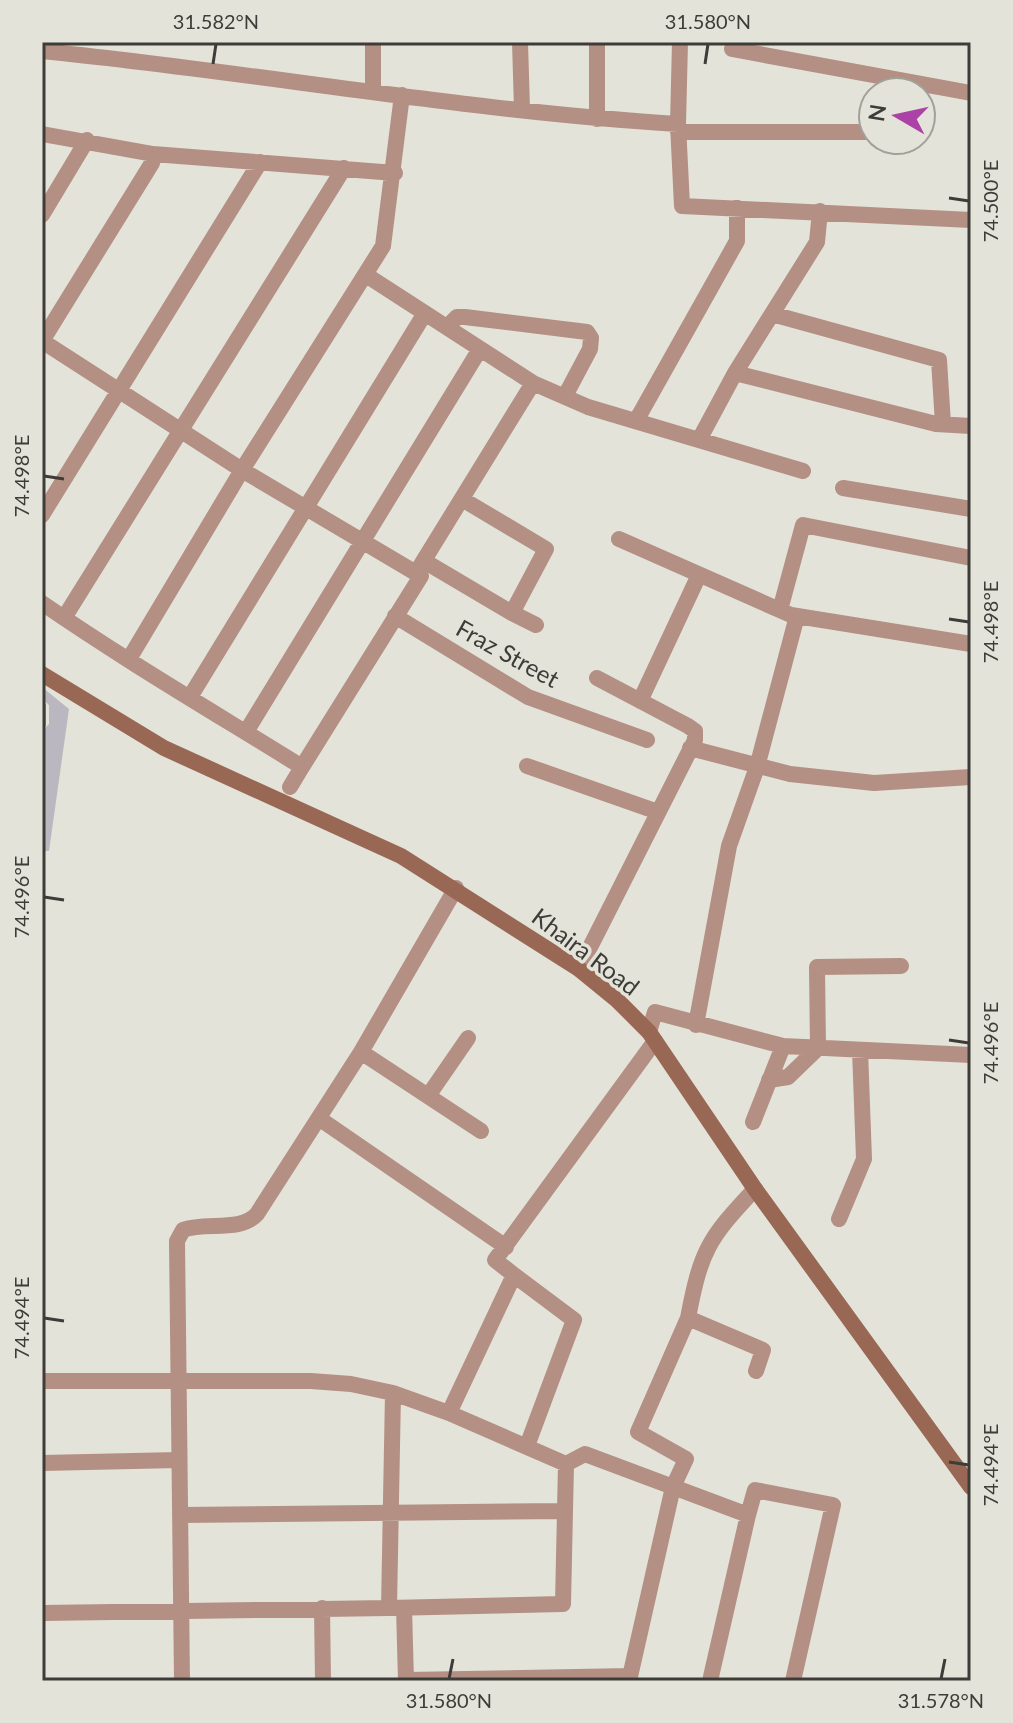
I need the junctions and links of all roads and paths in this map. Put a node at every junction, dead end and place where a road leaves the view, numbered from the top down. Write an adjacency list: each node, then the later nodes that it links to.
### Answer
1 (373, 42): 7 (street)
2 (520, 42): 10 (street)
3 (597, 42): 11 (street)
4 (680, 42): 12 (street)
5 (732, 49): 8 (street)
6 (42, 51): 7 (street)
7 (373, 90): 9 (street)
8 (971, 93)
9 (402, 95): 10 (street); 19 (street)
10 (522, 109): 11 (street)
11 (597, 119): 12 (street)
12 (678, 128): 13 (street); 20 (street)
13 (857, 132)
14 (42, 134): 15 (street)
15 (87, 140): 16 (street); 22 (street)
16 (153, 154): 17 (street); 31 (street)
17 (260, 162): 18 (street); 31 (street)
18 (344, 168): 19 (street); 36 (street)
19 (395, 173): 24 (street)
20 (737, 208): 21 (street); 33 (street)
21 (820, 211): 23 (street); 26 (street)
22 (42, 215)
23 (971, 220)
24 (366, 275): 25 (street); 38 (street)
25 (425, 313): 27 (street); 42 (street)
26 (772, 314): 29 (street); 34 (street)
27 (447, 327): 28 (street); 32 (street)
28 (480, 349): 30 (street); 46 (street)
29 (735, 373): 34 (street); 37 (street)
30 (533, 383): 32 (street); 41 (street)
31 (120, 390): 36 (street); 44 (street)
32 (565, 396): 33 (street)
33 (636, 421): 37 (street)
34 (943, 424): 35 (street)
35 (971, 426)
36 (180, 431): 38 (street); 55 (street)
37 (699, 440): 39 (street)
38 (242, 470): 42 (street); 58 (street)
39 (803, 471)
40 (843, 488): 43 (street)
41 (462, 499): 48 (street); 52 (street)
42 (306, 509): 46 (street); 61 (street)
43 (971, 509)
44 (42, 515)
45 (619, 539): 49 (street)
46 (364, 543): 48 (street); 65 (street)
47 (971, 558): 51 (street)
48 (420, 567): 52 (street); 53 (street)
49 (699, 575): 51 (street); 62 (street)
50 (42, 603): 55 (street)
51 (780, 610): 54 (street)
52 (512, 613): 56 (street)
53 (395, 616): 66 (street, Fraz Street); 69 (street)
54 (797, 616): 57 (street); 70 (street)
55 (64, 618): 58 (street)
56 (536, 625)
57 (971, 644)
58 (129, 659): 61 (street)
59 (42, 674): 74 (street, Khaira Road)
60 (597, 678): 62 (street)
61 (190, 697): 65 (street)
62 (640, 701): 67 (street)
63 (42, 706): 64 (lane)
64 (42, 724)
65 (246, 732): 69 (street)
66 (647, 740)
67 (690, 748): 70 (street); 73 (street)
68 (527, 766): 73 (street)
69 (302, 767): 72 (street)
70 (757, 767): 71 (street); 77 (street)
71 (971, 777)
72 (290, 787)
73 (658, 812): 76 (street)
74 (456, 888): 76 (street, Khaira Road); 83 (street)
75 (901, 966): 81 (street)
76 (579, 969): 78 (street, Khaira Road)
77 (696, 1025): 78 (street); 80 (street)
78 (652, 1037): 90 (street, Khaira Road); 92 (street)
79 (468, 1038): 86 (street)
80 (783, 1046): 81 (street); 85 (street)
81 (818, 1048): 82 (street); 85 (street)
82 (860, 1050): 84 (street); 91 (street)
83 (361, 1052): 86 (street); 87 (street)
84 (971, 1055)
85 (769, 1080): 88 (street)
86 (428, 1096): 89 (street)
87 (320, 1119): 92 (street); 97 (street)
88 (753, 1122)
89 (481, 1131)
90 (755, 1189): 94 (street); 105 (street, Khaira Road)
91 (839, 1219)
92 (506, 1247): 93 (street)
93 (514, 1275): 99 (street); 100 (street)
94 (688, 1318): 95 (street); 104 (street)
95 (756, 1371)
96 (42, 1381): 97 (street)
97 (180, 1383): 98 (street); 101 (street)
98 (393, 1393): 99 (street); 106 (street)
99 (449, 1413): 100 (street)
100 (527, 1446): 103 (street)
101 (179, 1460): 102 (street); 108 (street)
102 (42, 1463)
103 (566, 1464): 104 (street); 107 (street)
104 (673, 1487): 109 (street); 115 (street)
105 (971, 1487)
106 (390, 1511): 107 (street); 108 (street); 111 (street)
107 (565, 1511): 111 (street)
108 (180, 1515): 112 (street)
109 (748, 1515): 120 (street); 121 (street)
110 (322, 1608): 111 (street); 112 (street); 118 (street)
111 (396, 1608): 119 (street)
112 (182, 1611): 113 (street); 117 (street)
113 (42, 1613)
114 (570, 1679): 115 (street); 116 (street)
115 (630, 1679)
116 (488, 1680): 119 (street)
117 (182, 1681)
118 (323, 1681)
119 (406, 1681)
120 (710, 1681)
121 (793, 1681)

